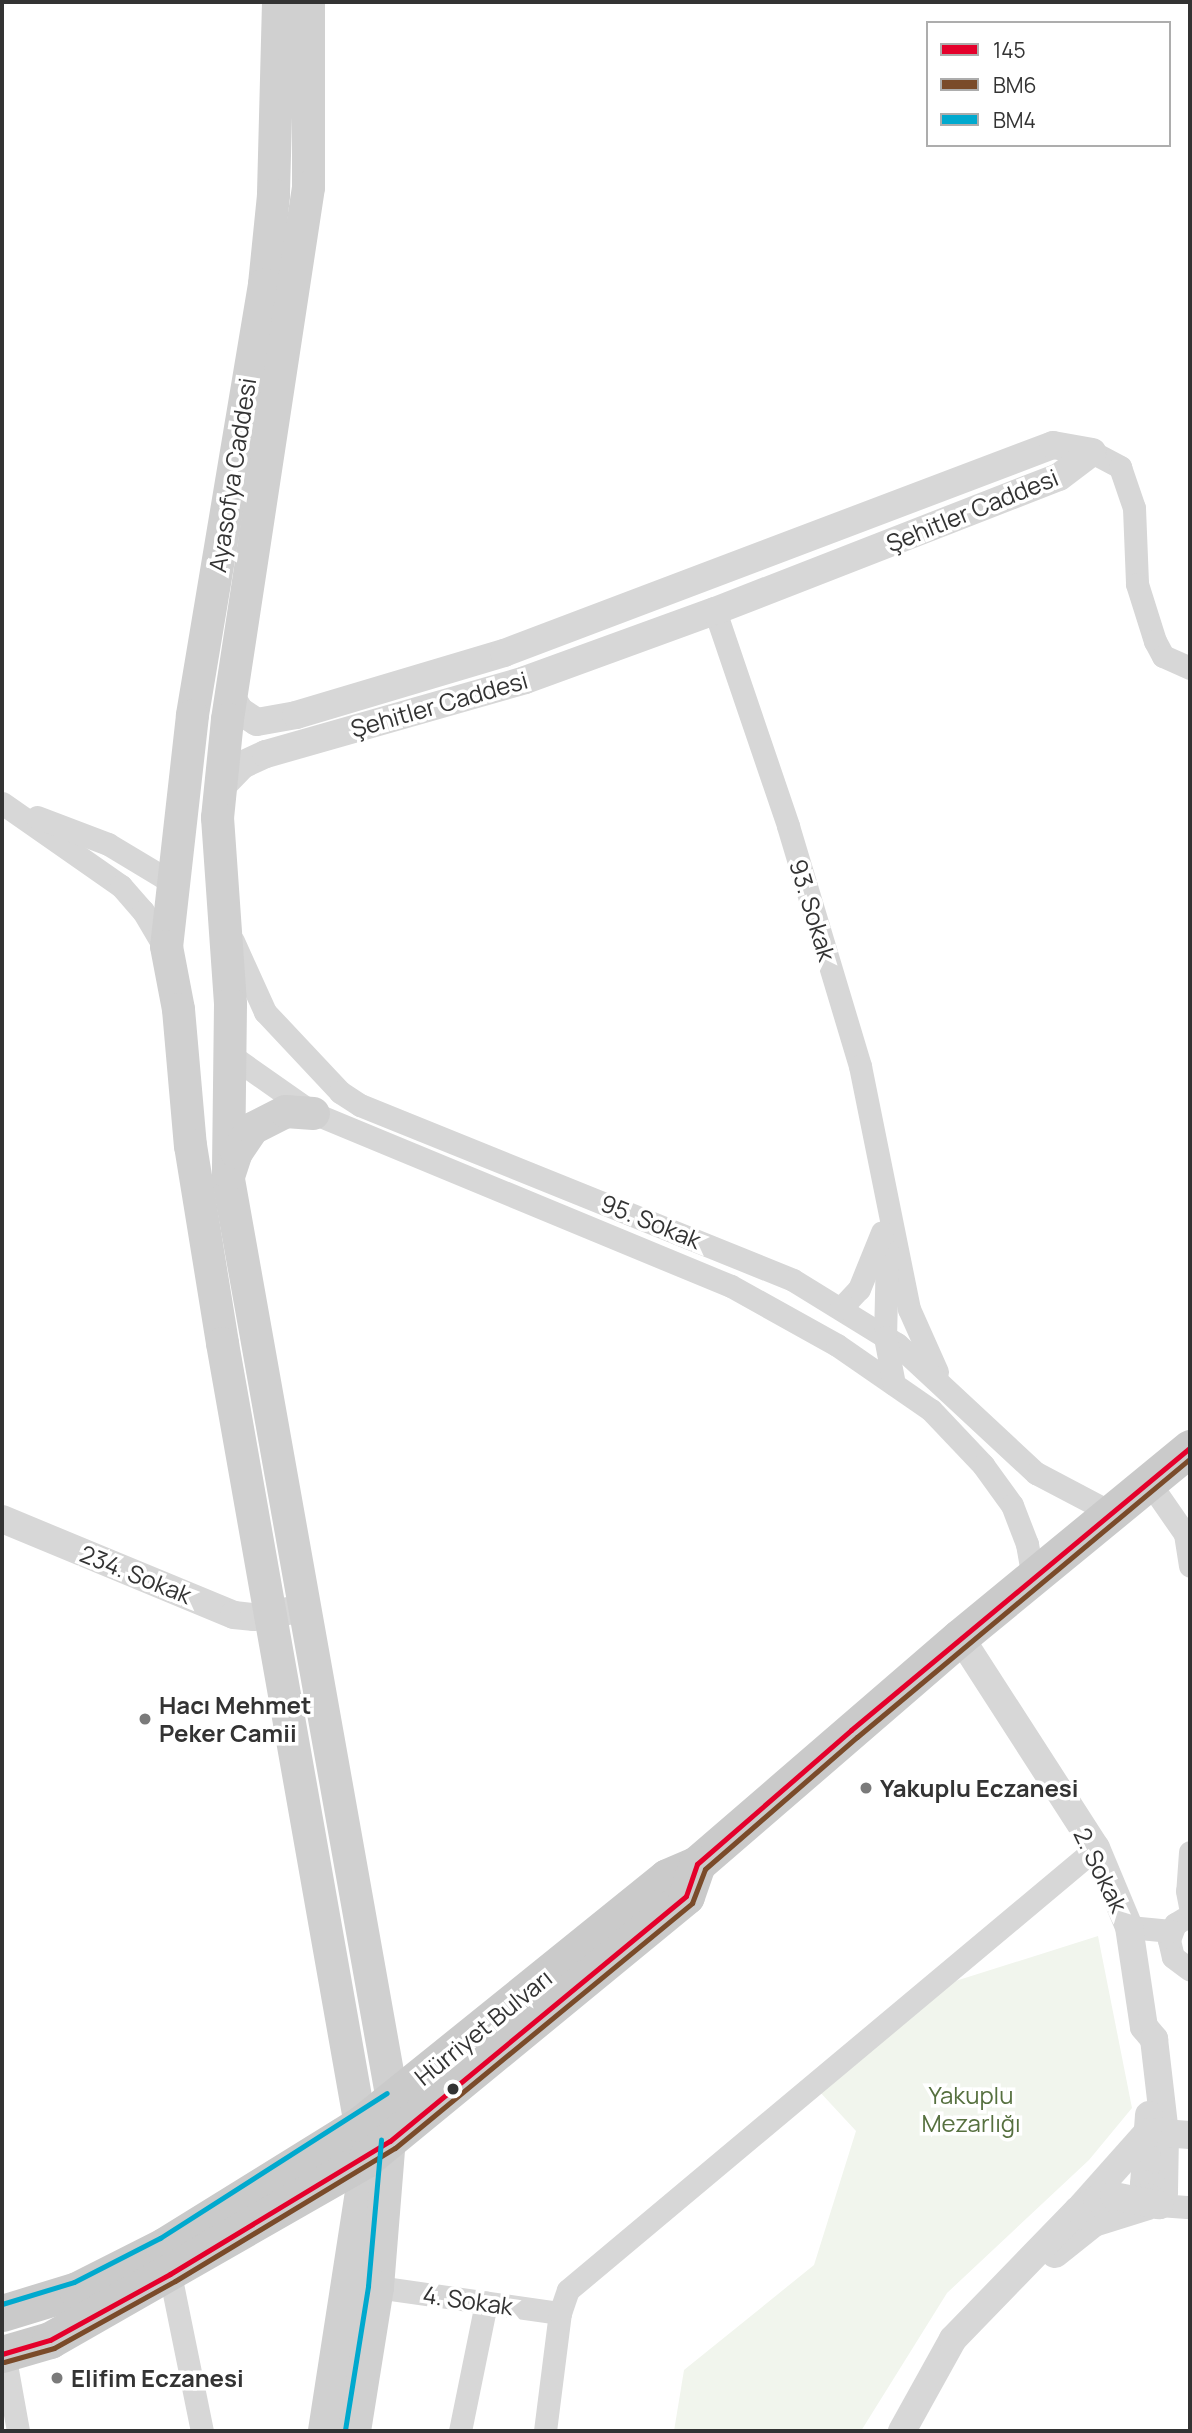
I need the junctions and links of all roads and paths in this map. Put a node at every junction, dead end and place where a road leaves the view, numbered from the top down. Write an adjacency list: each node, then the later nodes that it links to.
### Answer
1 (278, 2): 15 (main road, Ayasofya Caddesi)
2 (308, 2): 11 (main road)
3 (1092, 452): 4 (street, Şehitler Caddesi); 5 (street, Şehitler Caddesi); 9 (street)
4 (898, 504): 5 (street); 6 (street, Şehitler Caddesi)
5 (911, 536): 7 (street, Şehitler Caddesi)
6 (782, 548): 7 (street); 10 (street, Şehitler Caddesi)
7 (795, 578): 8 (street, Şehitler Caddesi)
8 (715, 611): 12 (street, Şehitler Caddesi); 22 (street, 93. Sokak)
9 (1190, 668)
10 (391, 687): 11 (street, Şehitler Caddesi); 12 (street)
11 (230, 695): 13 (main road)
12 (404, 714): 13 (street, Şehitler Caddesi)
13 (220, 788): 16 (main road)
14 (5, 805): 15 (street); 18 (street)
15 (173, 883): 16 (main road); 18 (main road, Ayasofya Caddesi)
16 (227, 917): 17 (main road); 23 (street, 95. Sokak)
17 (228, 953): 18 (main road); 19 (main road)
18 (170, 966): 19 (main road); 37 (main road, Ayasofya Caddesi)
19 (229, 1054): 20 (street, 95. Sokak); 21 (main road)
20 (313, 1113): 21 (main road); 24 (street, 95. Sokak)
21 (228, 1179): 36 (main road)
22 (890, 1213): 25 (street); 26 (street); 28 (street)
23 (713, 1246): 24 (street); 25 (street, 95. Sokak)
24 (701, 1274): 27 (street, 95. Sokak)
25 (841, 1308): 26 (street, 95. Sokak)
26 (885, 1337): 27 (street); 28 (street, 95. Sokak)
27 (894, 1384): 35 (street, 95. Sokak)
28 (946, 1389): 31 (street, 95. Sokak)
29 (1190, 1448): 30 (main road, Hürriyet Bulvarı)
30 (1149, 1482): 31 (main road, Hürriyet Bulvarı); 33 (street)
31 (1110, 1512): 35 (main road, Hürriyet Bulvarı)
32 (2, 1519): 37 (street, 234. Sokak)
33 (1188, 1535): 34 (street)
34 (1190, 1566)
35 (1033, 1577): 38 (main road, Hürriyet Bulvarı)
36 (305, 1608): 37 (street, 234. Sokak); 47 (main road)
37 (272, 1615): 49 (main road, Ayasofya Caddesi)
38 (960, 1637): 39 (street, 2. Sokak); 41 (main road, Hürriyet Bulvarı)
39 (1096, 1849): 44 (street, 2. Sokak); 57 (street)
40 (1190, 1852): 42 (street)
41 (696, 1864): 47 (main road, Hürriyet Bulvarı); 49 (main road, Hürriyet Bulvarı)
42 (1190, 1906)
43 (1190, 1915): 45 (street)
44 (1129, 1927): 45 (street, 2. Sokak); 48 (street)
45 (1171, 1931): 46 (street)
46 (1190, 1970)
47 (392, 2100): 49 (main road, Hürriyet Bulvarı)
48 (1167, 2133): 50 (street); 52 (street)
49 (373, 2141): 53 (main road, Hürriyet Bulvarı); 54 (main road); 56 (main road, Hürriyet Bulvarı); 61 (main road)
50 (1158, 2204): 51 (street); 52 (street); 66 (street)
51 (1190, 2207)
52 (1078, 2210): 65 (street)
53 (170, 2274): 58 (main road, Hürriyet Bulvarı); 60 (street)
54 (377, 2287): 55 (street, 4. Sokak); 62 (main road)
55 (486, 2302): 57 (street, 4. Sokak); 63 (street)
56 (2, 2313)
57 (560, 2313): 64 (street)
58 (3, 2354): 59 (street)
59 (18, 2431)
60 (202, 2431)
61 (324, 2431)
62 (354, 2431)
63 (460, 2431)
64 (545, 2431)
65 (902, 2431)
66 (916, 2431)

